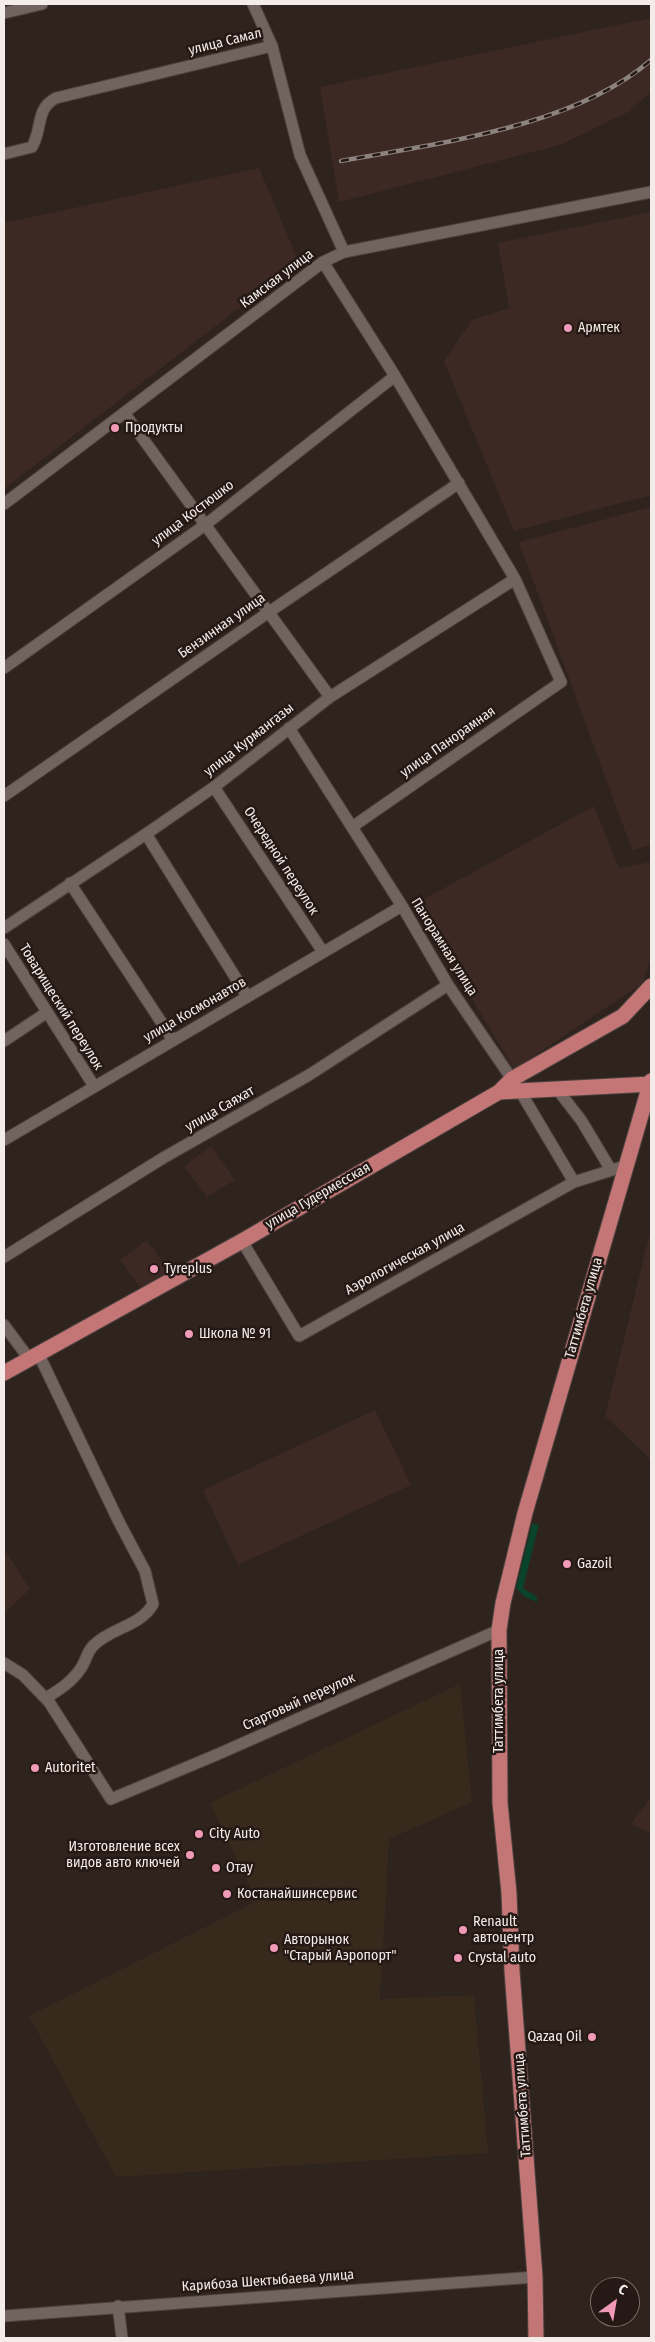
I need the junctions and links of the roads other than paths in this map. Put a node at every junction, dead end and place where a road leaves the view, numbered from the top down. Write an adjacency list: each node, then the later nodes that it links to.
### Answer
1 (42, 4): 3 (street)
2 (253, 4): 4 (street)
3 (4, 13)
4 (272, 46): 5 (street, улица Самал); 7 (street, улица Самал)
5 (4, 154)
6 (651, 192): 7 (street, Камская улица)
7 (344, 252): 8 (street, Камская улица)
8 (323, 262): 9 (street); 10 (street, Камская улица)
9 (395, 376): 11 (street); 13 (street, улица Костюшко)
10 (125, 414): 12 (street, Камская улица); 13 (street)
11 (459, 483): 14 (street); 15 (street, Бензинная улица)
12 (4, 504)
13 (205, 525): 15 (street); 16 (street, улица Костюшко)
14 (516, 579): 17 (street, улица Курмангазы); 21 (street, улица Панорамная)
15 (269, 612): 17 (street); 20 (street, Бензинная улица)
16 (4, 668)
17 (330, 697): 18 (street, улица Курмангазы)
18 (289, 728): 19 (street, улица Курмангазы); 21 (street, Панорамная улица)
19 (214, 787): 22 (street, улица Курмангазы); 27 (street, Очередной переулок)
20 (4, 796)
21 (352, 827): 24 (street, Панорамная улица)
22 (146, 834): 23 (street, улица Курмангазы); 30 (street)
23 (70, 883): 25 (street, улица Курмангазы); 32 (street)
24 (402, 906): 27 (street, улица Космонавтов); 28 (street, Панорамная улица)
25 (4, 928)
26 (4, 944): 31 (street, Товарищеский переулок)
27 (323, 952): 30 (street, улица Космонавтов)
28 (448, 985): 35 (street, Панорамная улица); 43 (street, улица Саяхат)
29 (651, 986): 35 (main road)
30 (247, 996): 32 (street, улица Космонавтов)
31 (46, 1014): 33 (street); 36 (street, Товарищеский переулок)
32 (173, 1040): 36 (street, улица Космонавтов)
33 (4, 1041)
34 (651, 1083): 37 (main road, улица Гудермесская); 39 (main road, Таттимбета улица)
35 (516, 1085): 37 (main road, улица Гудермесская); 41 (street, Панорамная улица); 42 (main road, улица Гудермесская)
36 (94, 1086): 38 (street, улица Космонавтов)
37 (557, 1089): 40 (street)
38 (4, 1140)
39 (628, 1165): 40 (street, Аэрологическая улица); 47 (main road, Таттимбета улица)
40 (612, 1170): 41 (street, Аэрологическая улица)
41 (574, 1182): 42 (street, Аэрологическая улица)
42 (242, 1241): 45 (main road, улица Гудермесская)
43 (4, 1257)
44 (4, 1325): 45 (street)
45 (35, 1357): 46 (main road, улица Гудермесская); 49 (street)
46 (4, 1373)
47 (499, 1630): 49 (street, Стартовый переулок); 50 (main road, Таттимбета улица)
48 (4, 1663): 49 (street)
49 (46, 1698)
50 (535, 2277): 51 (street, Карибоза Шектыбаева улица); 54 (main road, Таттимбета улица)
51 (118, 2306): 52 (street, Карибоза Шектыбаева улица); 53 (street)
52 (4, 2316)
53 (122, 2338)
54 (536, 2338)

